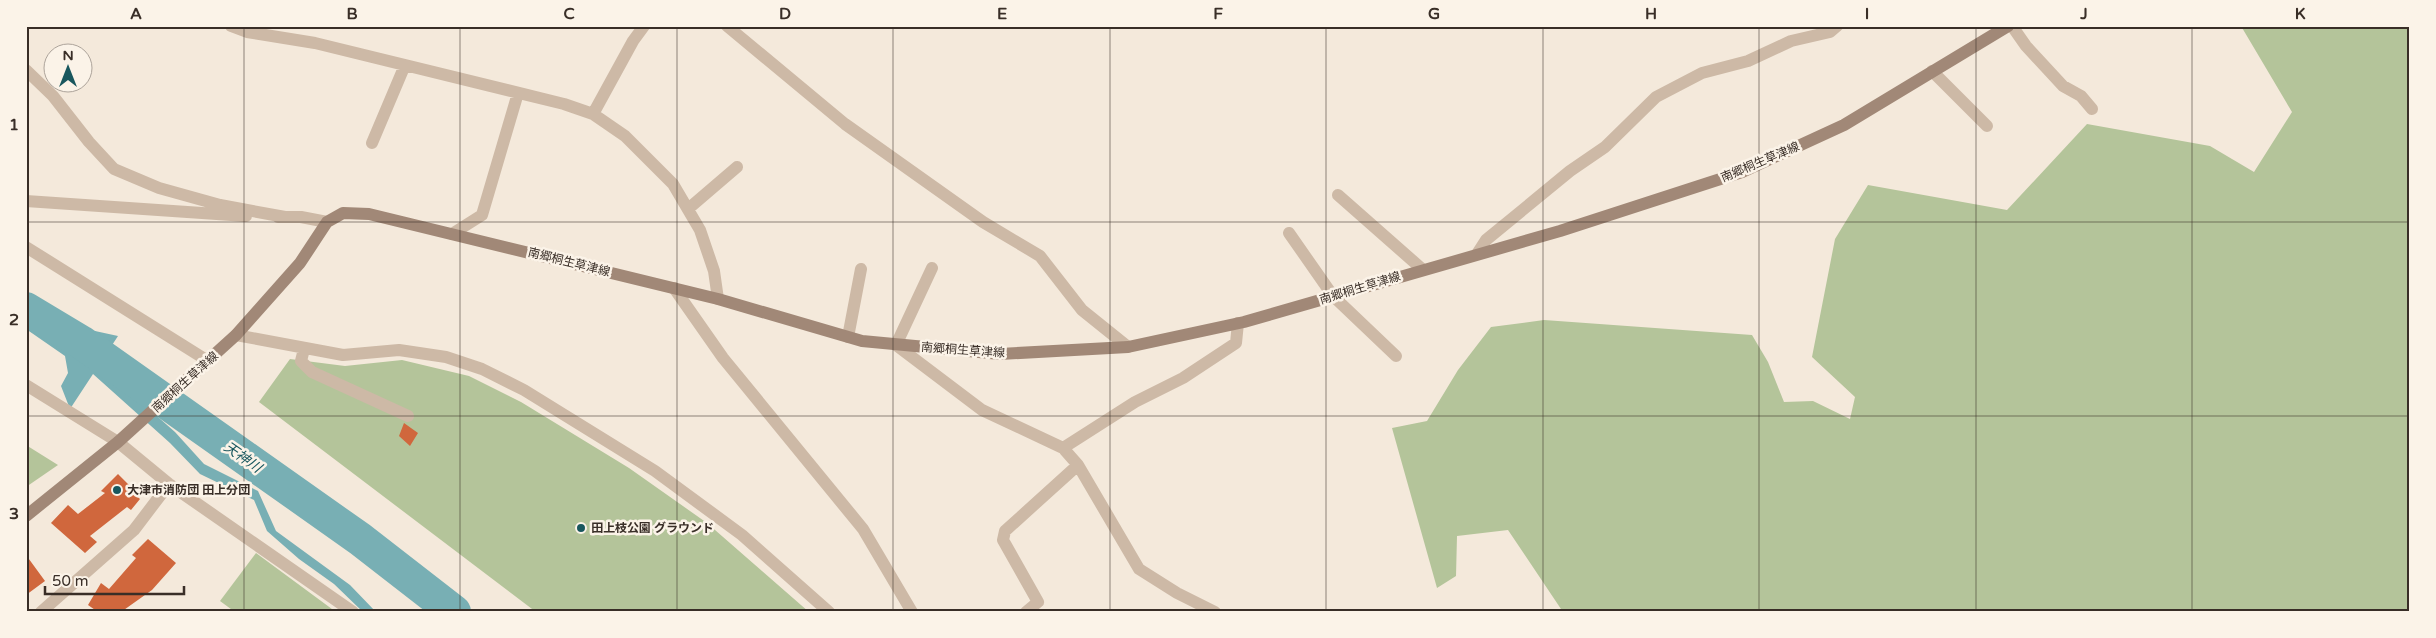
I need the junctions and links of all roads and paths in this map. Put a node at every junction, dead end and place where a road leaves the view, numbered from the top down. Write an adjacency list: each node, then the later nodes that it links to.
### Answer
1 (231, 26): 7 (street)
2 (644, 26): 12 (street)
3 (727, 26): 35 (street)
4 (1837, 26): 24 (street)
5 (2008, 26): 9 (main road, 南郷桐生草津線)
6 (2012, 26): 11 (street)
7 (405, 65): 10 (street); 14 (street)
8 (26, 70): 19 (street)
9 (1932, 71): 13 (street); 24 (main road, 南郷桐生草津線)
10 (518, 93): 12 (street); 22 (street)
11 (2092, 109)
12 (593, 114): 18 (street)
13 (1987, 126)
14 (372, 143)
15 (737, 167): 18 (street)
16 (1338, 195): 27 (street)
17 (26, 200): 19 (street)
18 (688, 209): 30 (street)
19 (285, 217): 20 (street)
20 (327, 222): 22 (main road, 南郷桐生草津線); 32 (main road, 南郷桐生草津線)
21 (1289, 233): 29 (street)
22 (452, 234): 28 (main road, 南郷桐生草津線)
23 (26, 247): 38 (street)
24 (1477, 254): 27 (main road, 南郷桐生草津線)
25 (932, 268): 34 (street)
26 (861, 269): 33 (street)
27 (1422, 269): 29 (main road, 南郷桐生草津線)
28 (674, 288): 30 (main road, 南郷桐生草津線); 49 (street)
29 (1333, 296): 31 (main road, 南郷桐生草津線); 37 (street)
30 (718, 299): 33 (main road, 南郷桐生草津線)
31 (1238, 324): 35 (main road, 南郷桐生草津線); 42 (street)
32 (236, 335): 36 (street); 38 (main road, 南郷桐生草津線)
33 (848, 337): 34 (main road, 南郷桐生草津線)
34 (896, 345): 35 (main road, 南郷桐生草津線); 42 (street)
35 (1128, 347)
36 (304, 349): 40 (street); 48 (street)
37 (1396, 356)
38 (205, 364): 41 (main road, 南郷桐生草津線)
39 (26, 385): 41 (street)
40 (408, 416)
41 (118, 442): 44 (street); 45 (main road, 南郷桐生草津線)
42 (1063, 448): 43 (street)
43 (1078, 465): 50 (street); 51 (street)
44 (169, 484): 46 (street); 47 (street)
45 (26, 516)
46 (41, 612)
47 (353, 612)
48 (829, 612)
49 (912, 612)
50 (1026, 612)
51 (1215, 612)

